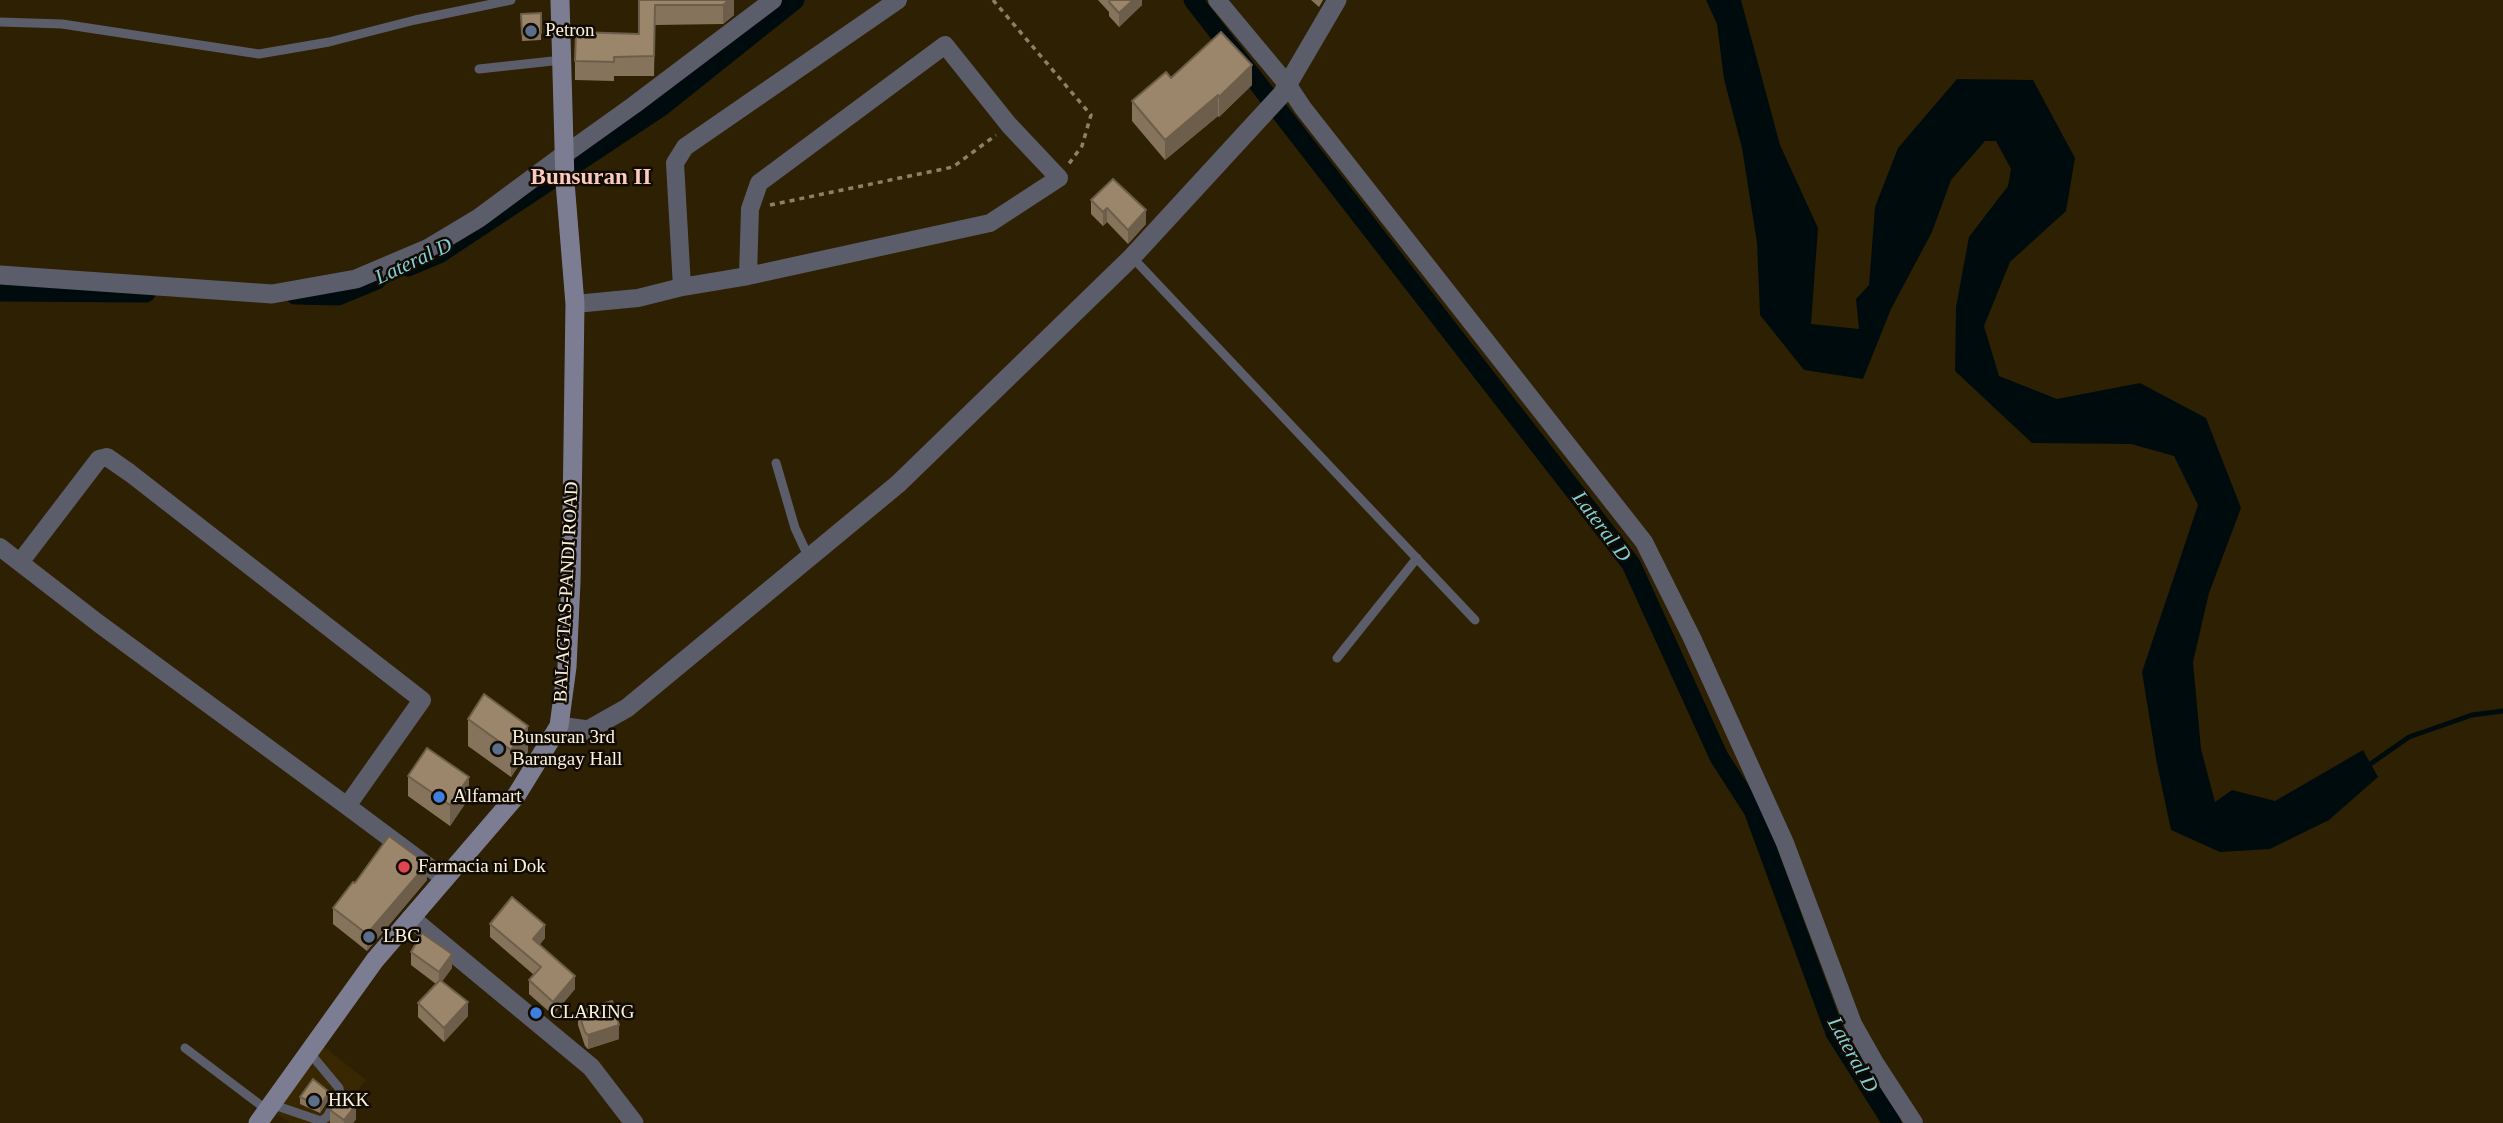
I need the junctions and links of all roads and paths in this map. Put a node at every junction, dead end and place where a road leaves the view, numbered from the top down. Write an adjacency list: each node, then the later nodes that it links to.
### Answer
1 (511, 0): 8 (lane)
2 (560, 0): 9 (main road, BALAGTAS-PANDI ROAD)
3 (772, 0): 13 (street)
4 (898, 0): 19 (street)
5 (993, 0): 14 (path)
6 (1217, 0): 11 (street)
7 (1337, 0): 11 (street)
8 (0, 22)
9 (562, 60): 10 (lane); 13 (main road, BALAGTAS-PANDI ROAD)
10 (479, 69)
11 (1285, 89): 16 (street); 36 (street)
12 (1009, 125): 14 (street); 15 (path); 15 (street)
13 (564, 159): 17 (street); 20 (main road, BALAGTAS-PANDI ROAD)
14 (1059, 178): 18 (street)
15 (750, 209): 18 (street)
16 (1132, 257): 23 (street); 24 (lane)
17 (0, 275)
18 (748, 276): 19 (street)
19 (682, 287): 20 (street)
20 (575, 304): 28 (main road, BALAGTAS-PANDI ROAD)
21 (775, 463): 23 (lane)
22 (0, 547): 25 (street)
23 (809, 558): 28 (street)
24 (1416, 558): 26 (lane); 27 (lane)
25 (21, 561): 29 (street); 29 (street)
26 (1475, 620)
27 (1337, 658)
28 (559, 726): 30 (main road, BALAGTAS-PANDI ROAD)
29 (347, 806): 30 (street)
30 (445, 879): 31 (main road, BALAGTAS-PANDI ROAD)
31 (411, 918): 33 (main road, BALAGTAS-PANDI ROAD); 35 (street)
32 (185, 1048): 34 (lane)
33 (308, 1050): 34 (main road, BALAGTAS-PANDI ROAD); 34 (lane)
34 (266, 1115)
35 (634, 1123)
36 (1914, 1123)

